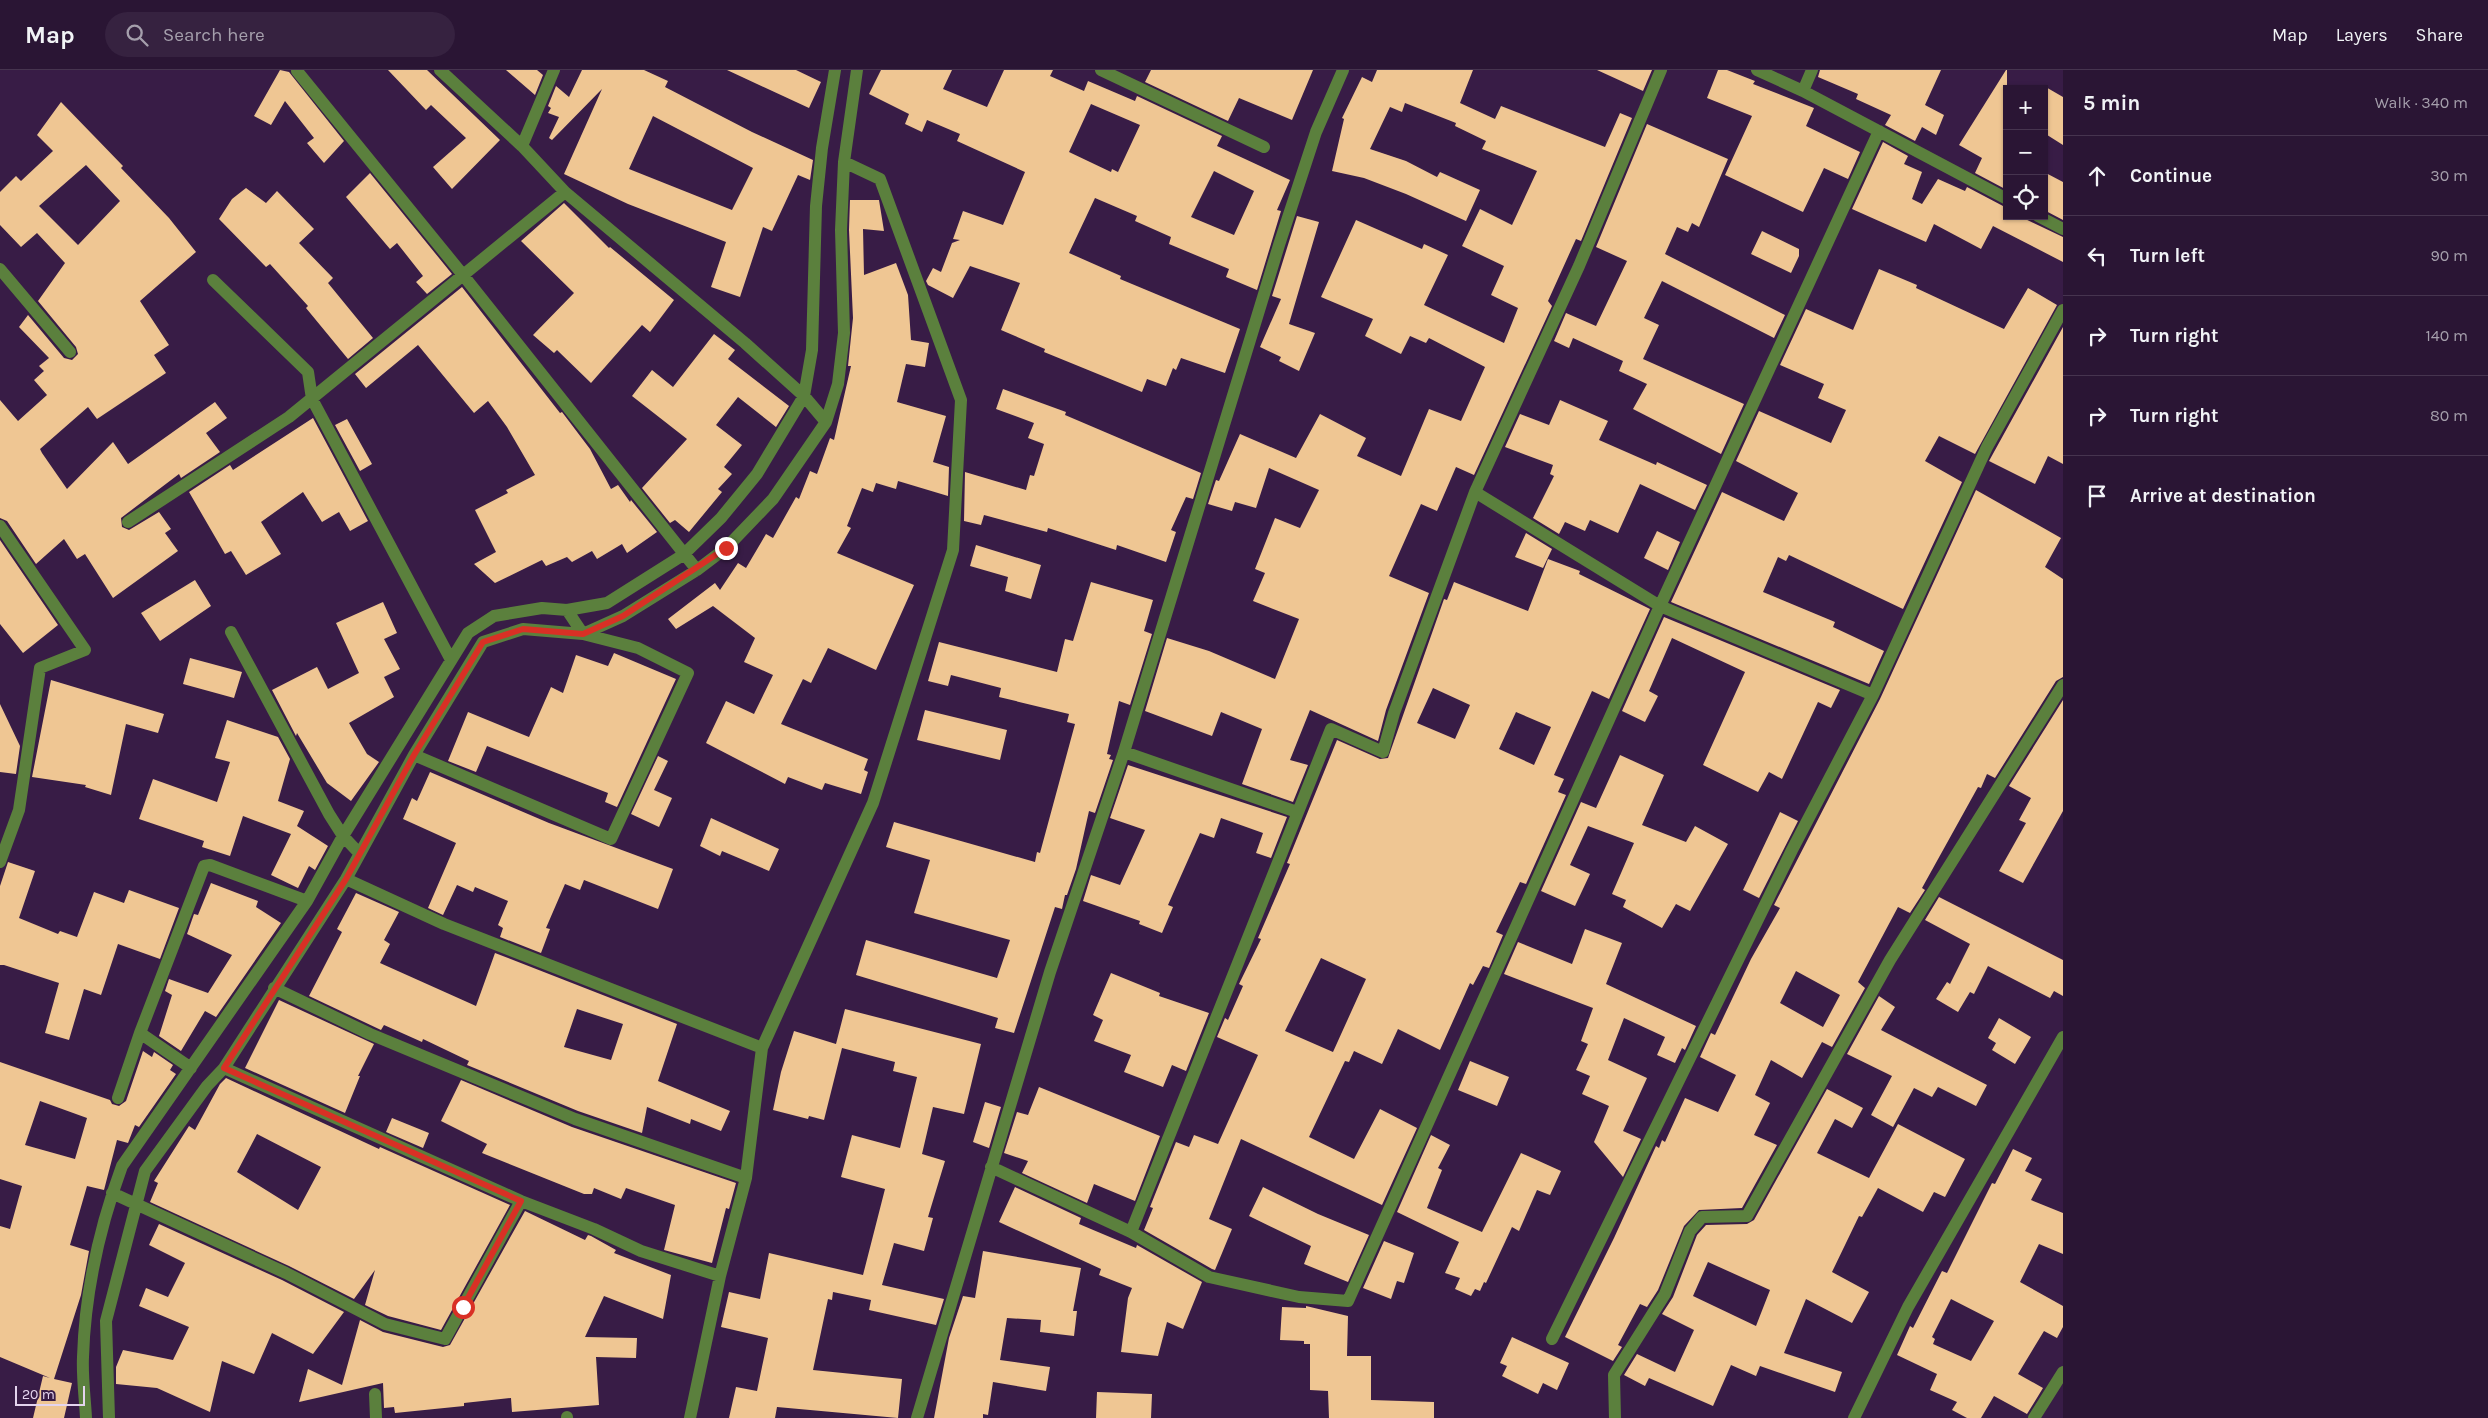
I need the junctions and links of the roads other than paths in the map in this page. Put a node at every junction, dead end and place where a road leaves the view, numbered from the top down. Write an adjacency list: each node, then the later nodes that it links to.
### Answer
1 (440, 70): 13 (street)
2 (554, 70): 13 (street)
3 (835, 70): 15 (street)
4 (857, 70): 16 (street)
5 (1101, 70): 14 (street)
6 (1343, 70): 41 (street)
7 (1661, 70): 29 (street)
8 (1757, 70): 11 (street)
9 (1812, 70): 11 (street)
10 (296, 71): 22 (street)
11 (1803, 91): 12 (street)
12 (1879, 131): 18 (street); 34 (street)
13 (522, 146): 17 (street)
14 (1264, 147)
15 (822, 148): 16 (street); 26 (street)
16 (844, 157): 28 (street); 52 (street)
17 (564, 192): 22 (street); 26 (street)
18 (2003, 197)
19 (2046, 220): 20 (street)
20 (2063, 229)
21 (0, 269): 25 (street)
22 (464, 275): 27 (street); 32 (street)
23 (212, 280): 27 (street)
24 (2063, 310): 40 (street)
25 (70, 352)
26 (804, 396): 28 (street); 32 (street)
27 (312, 399): 30 (street); 38 (street)
28 (826, 422): 33 (street)
29 (1475, 492): 34 (street); 43 (street)
30 (128, 522)
31 (0, 526): 46 (street)
32 (683, 555): 33 (street); 35 (street)
33 (697, 570): 37 (street)
34 (1660, 606): 40 (street); 61 (street)
35 (568, 610): 37 (street); 38 (street)
36 (231, 632): 44 (street)
37 (583, 634): 42 (street); 42 (street)
38 (450, 660): 44 (street)
39 (2063, 685): 71 (street)
40 (1873, 695): 63 (street)
41 (1124, 752): 43 (street); 56 (street)
42 (414, 755): 45 (street)
43 (1297, 812): 61 (street)
44 (343, 836): 45 (street); 48 (street)
45 (359, 853): 47 (street)
46 (0, 862)
47 (346, 879): 49 (street); 52 (street)
48 (307, 901): 50 (street); 53 (street)
49 (274, 988): 54 (street); 57 (street)
50 (140, 1033): 53 (street); 55 (street)
51 (2063, 1037): 72 (street)
52 (762, 1048): 57 (street)
53 (191, 1068): 58 (street)
54 (224, 1068): 59 (street); 60 (street)
55 (118, 1098)
56 (992, 1167): 61 (street); 70 (street)
57 (746, 1178): 62 (street)
58 (112, 1194): 60 (street); 66 (street)
59 (521, 1201): 60 (street); 62 (street)
60 (135, 1203): 67 (street)
61 (1131, 1232)
62 (720, 1276): 69 (street)
63 (1552, 1338)
64 (2063, 1372): 73 (street)
65 (375, 1394): 68 (street)
66 (86, 1418)
67 (109, 1418)
68 (376, 1418)
69 (690, 1418)
70 (917, 1418)
71 (1615, 1418)
72 (1854, 1418)
73 (2034, 1418)

